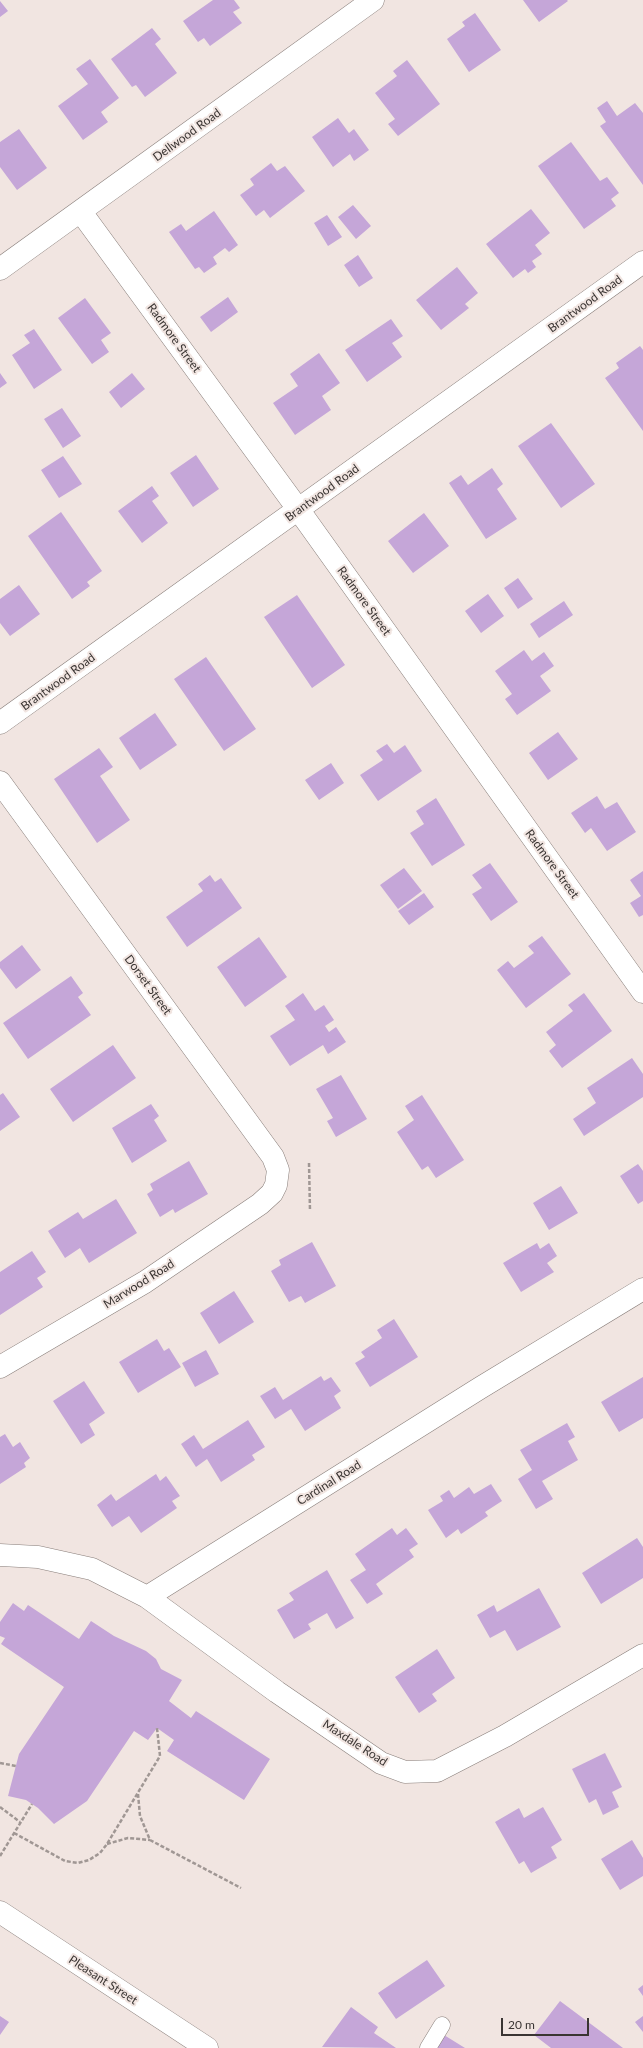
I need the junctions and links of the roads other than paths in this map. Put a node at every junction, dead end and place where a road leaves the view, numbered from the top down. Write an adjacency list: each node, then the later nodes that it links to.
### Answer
1 (373, 0): 2 (street, Dellwood Road)
2 (81, 212): 4 (street, Dellwood Road); 5 (street, Radmore Street)
3 (642, 266): 5 (street, Brantwood Road)
4 (0, 269)
5 (298, 509): 6 (street, Brantwood Road); 8 (street, Radmore Street)
6 (0, 723)
7 (0, 782): 9 (street, Dorset Street)
8 (643, 992)
9 (272, 1193): 11 (street, Marwood Road)
10 (643, 1289): 13 (street, Cardinal Road)
11 (0, 1367)
12 (0, 1555): 13 (street)
13 (147, 1597): 14 (street, Maxdale Road)
14 (643, 1655)
15 (0, 1912): 17 (street, Pleasant Street)
16 (442, 2025): 18 (lane)
17 (207, 2048)
18 (428, 2048)

